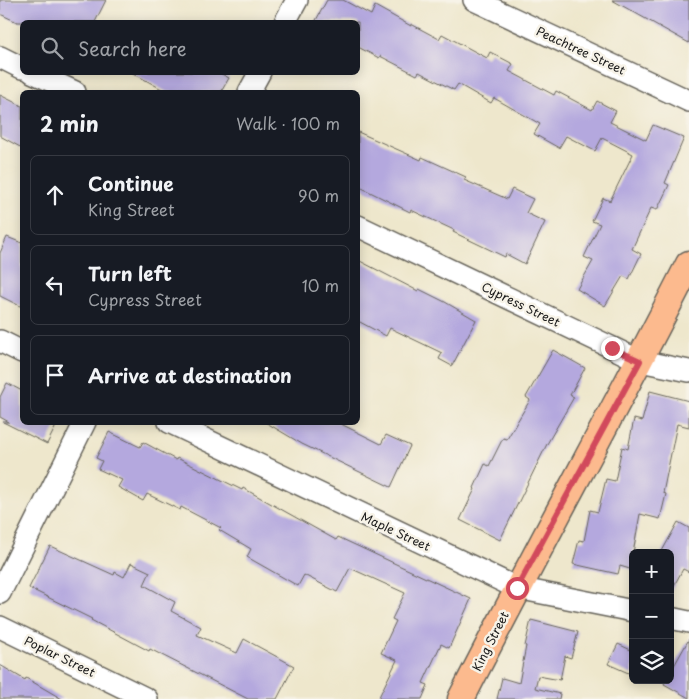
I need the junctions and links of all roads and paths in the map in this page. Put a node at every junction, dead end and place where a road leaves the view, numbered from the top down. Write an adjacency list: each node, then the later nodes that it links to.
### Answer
1 (297, 0): 3 (street)
2 (474, 0): 10 (street, Peachtree Street)
3 (286, 20)
4 (0, 57): 5 (street)
5 (20, 67)
6 (38, 75): 8 (street)
7 (258, 75): 9 (street)
8 (71, 90)
9 (250, 90)
10 (689, 100)
11 (360, 227): 15 (street, Cypress Street)
12 (689, 264): 15 (main road, King Street)
13 (0, 341): 14 (street)
14 (20, 351)
15 (640, 361): 16 (street, Cypress Street); 19 (main road, King Street)
16 (689, 371)
17 (84, 425): 20 (street)
18 (175, 425): 19 (street, Maple Street)
19 (517, 588): 21 (street, Maple Street); 26 (main road, King Street)
20 (0, 593)
21 (629, 610)
22 (674, 619): 23 (street)
23 (689, 622)
24 (0, 627): 25 (street, Poplar Street)
25 (147, 699)
26 (461, 699)

